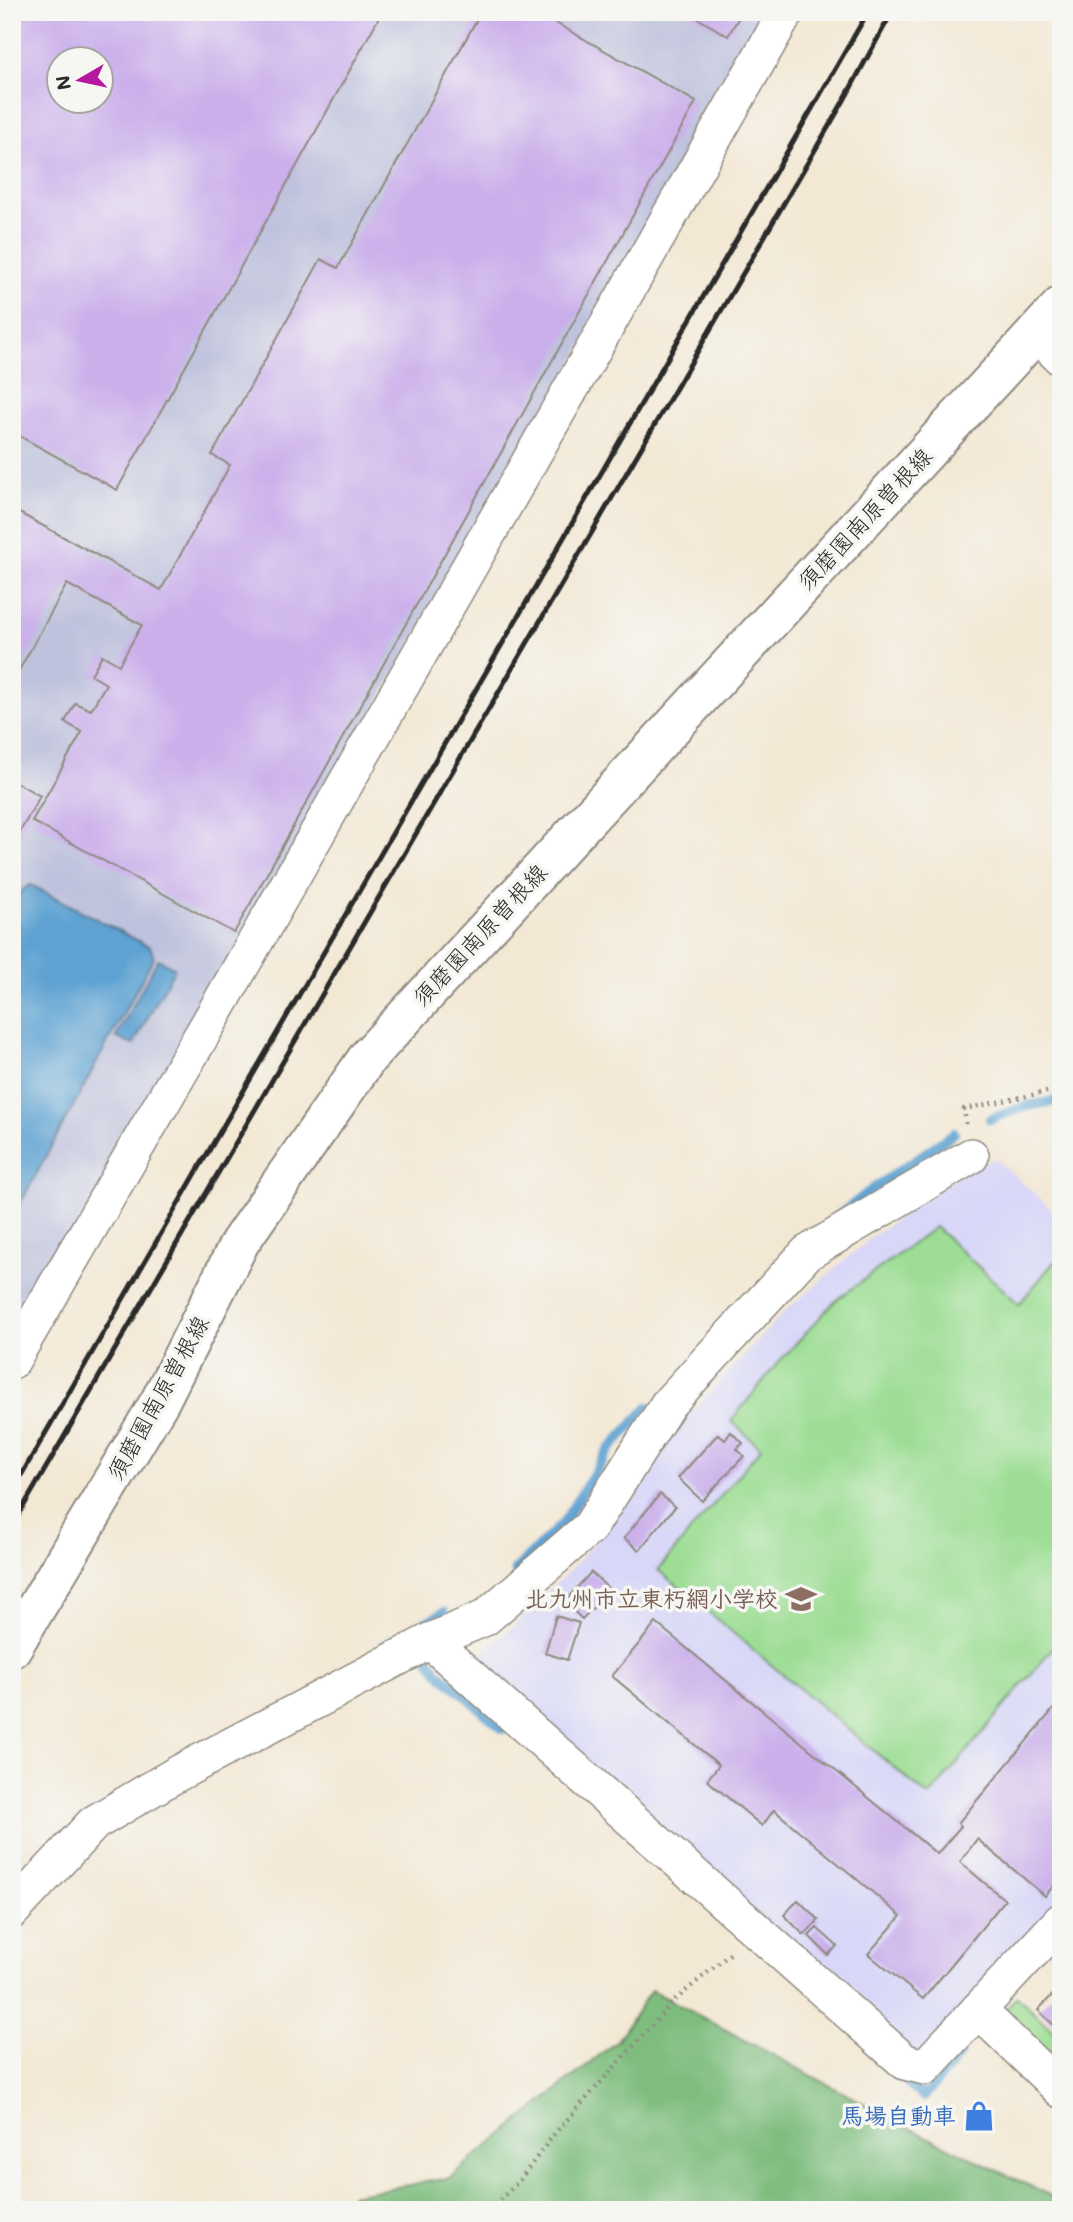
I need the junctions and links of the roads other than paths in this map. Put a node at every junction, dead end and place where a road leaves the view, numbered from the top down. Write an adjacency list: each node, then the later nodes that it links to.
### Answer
1 (786, 12): 4 (street)
2 (1052, 332): 6 (main road, 須磨園南原曽根線)
3 (971, 1156): 5 (street)
4 (12, 1360)
5 (430, 1641): 7 (street); 9 (street)
6 (12, 1648)
7 (12, 1911)
8 (1061, 1922): 9 (street)
9 (978, 2010): 10 (street)
10 (1061, 2090)

